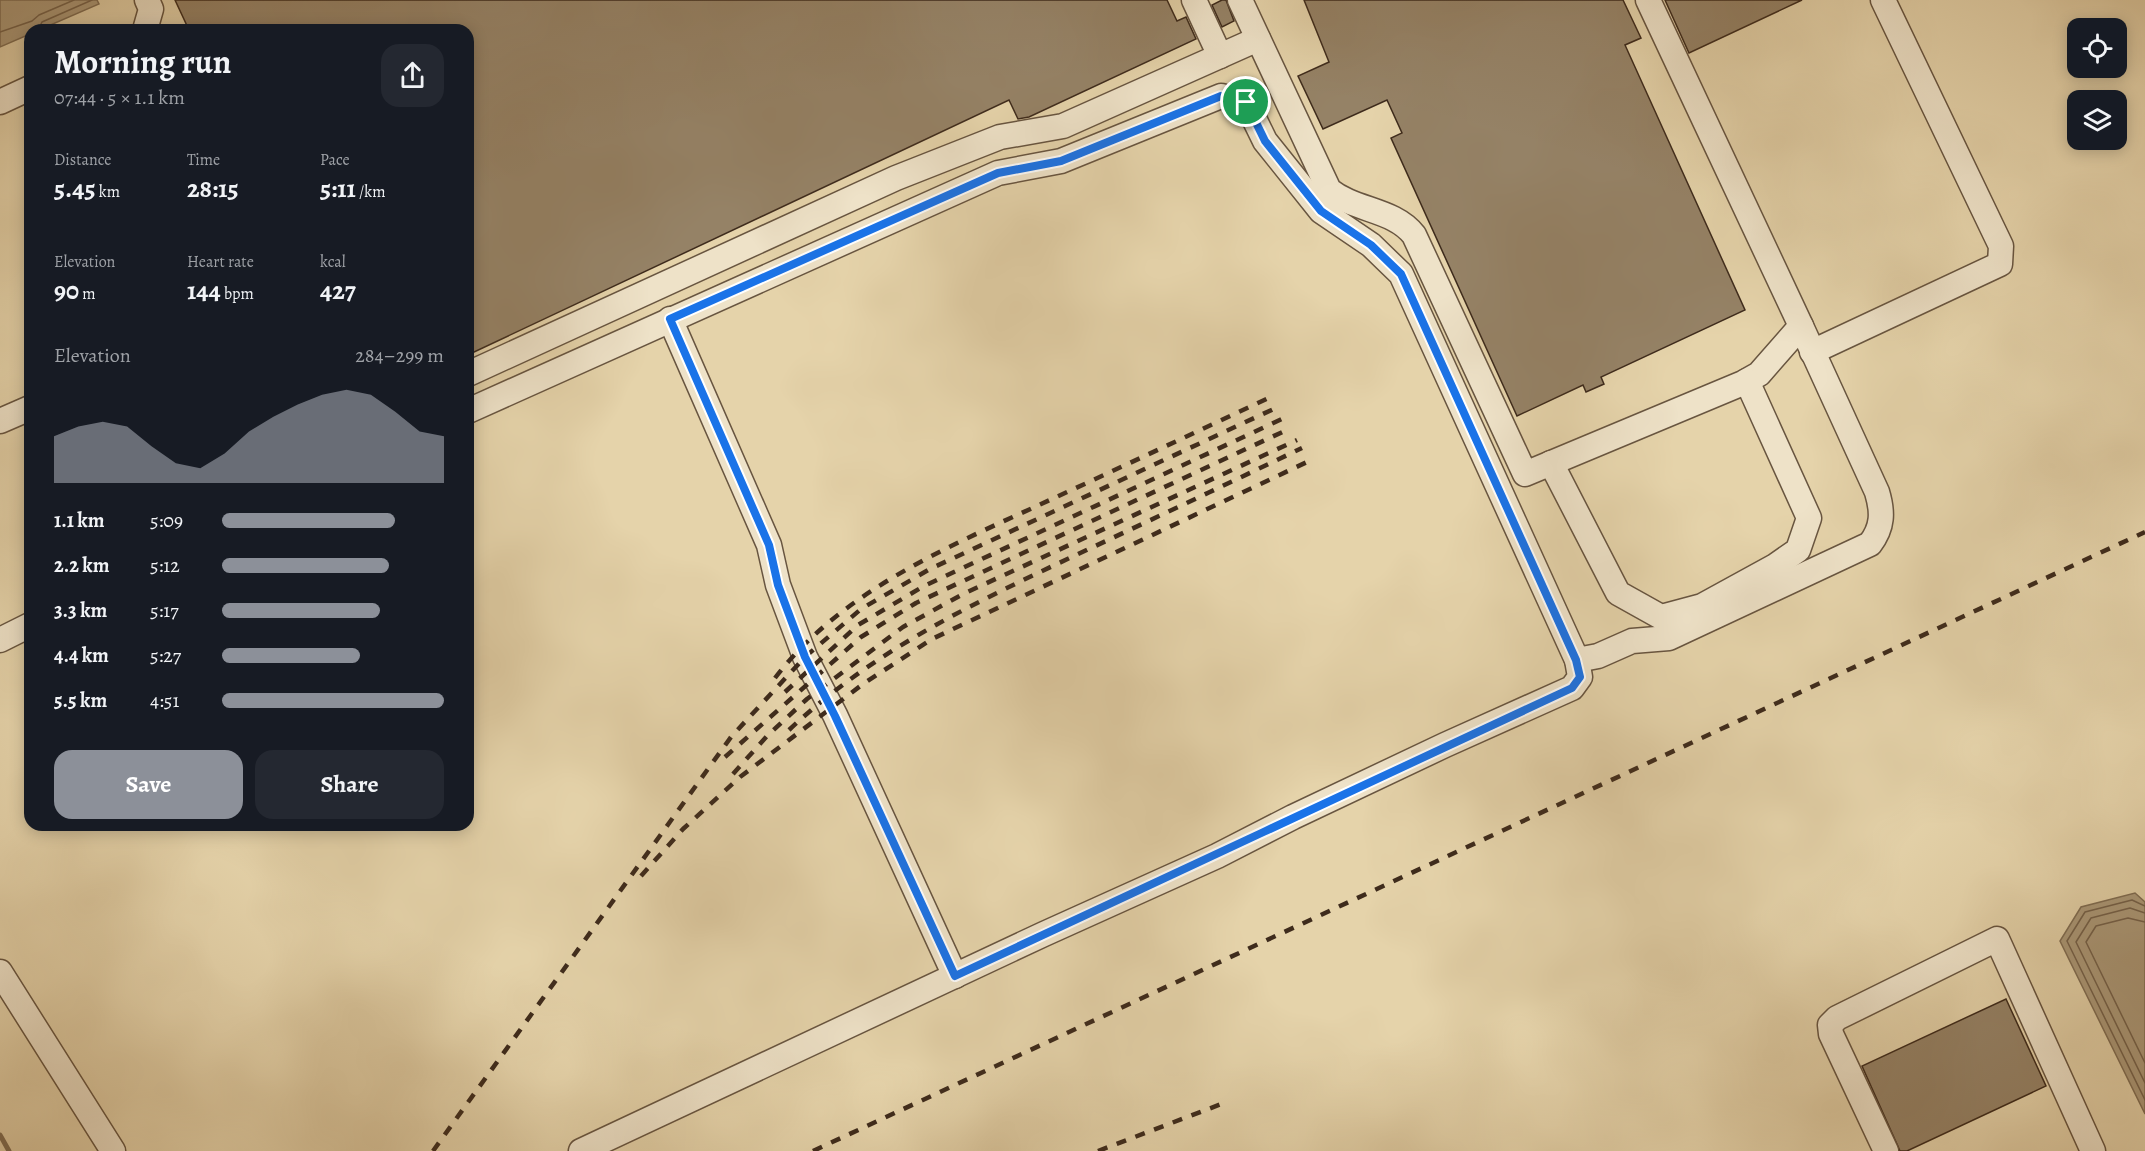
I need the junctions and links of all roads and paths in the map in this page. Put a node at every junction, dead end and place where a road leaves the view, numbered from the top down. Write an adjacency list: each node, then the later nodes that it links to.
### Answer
1 (147, 0): 6 (lane)
2 (1194, 0): 8 (lane)
3 (1240, 0): 7 (lane)
4 (1648, 0): 12 (lane)
5 (1883, 0): 13 (lane)
6 (147, 24)
7 (1258, 39): 8 (lane); 19 (lane)
8 (1220, 56): 14 (lane)
9 (24, 91): 10 (lane)
10 (0, 102)
11 (670, 319): 16 (lane); 22 (lane); 24 (lane)
12 (1801, 326): 13 (lane); 15 (lane)
13 (1812, 352): 22 (lane)
14 (474, 372)
15 (1747, 381): 19 (lane); 19 (lane)
16 (474, 408)
17 (24, 411): 18 (lane)
18 (0, 421)
19 (1551, 463)
20 (24, 628): 21 (lane)
21 (0, 640)
22 (1576, 660): 24 (lane)
23 (0, 972): 25 (lane)
24 (955, 976): 26 (lane)
25 (113, 1151)
26 (581, 1151)
27 (1886, 1151): 28 (lane)
28 (2093, 1151)

